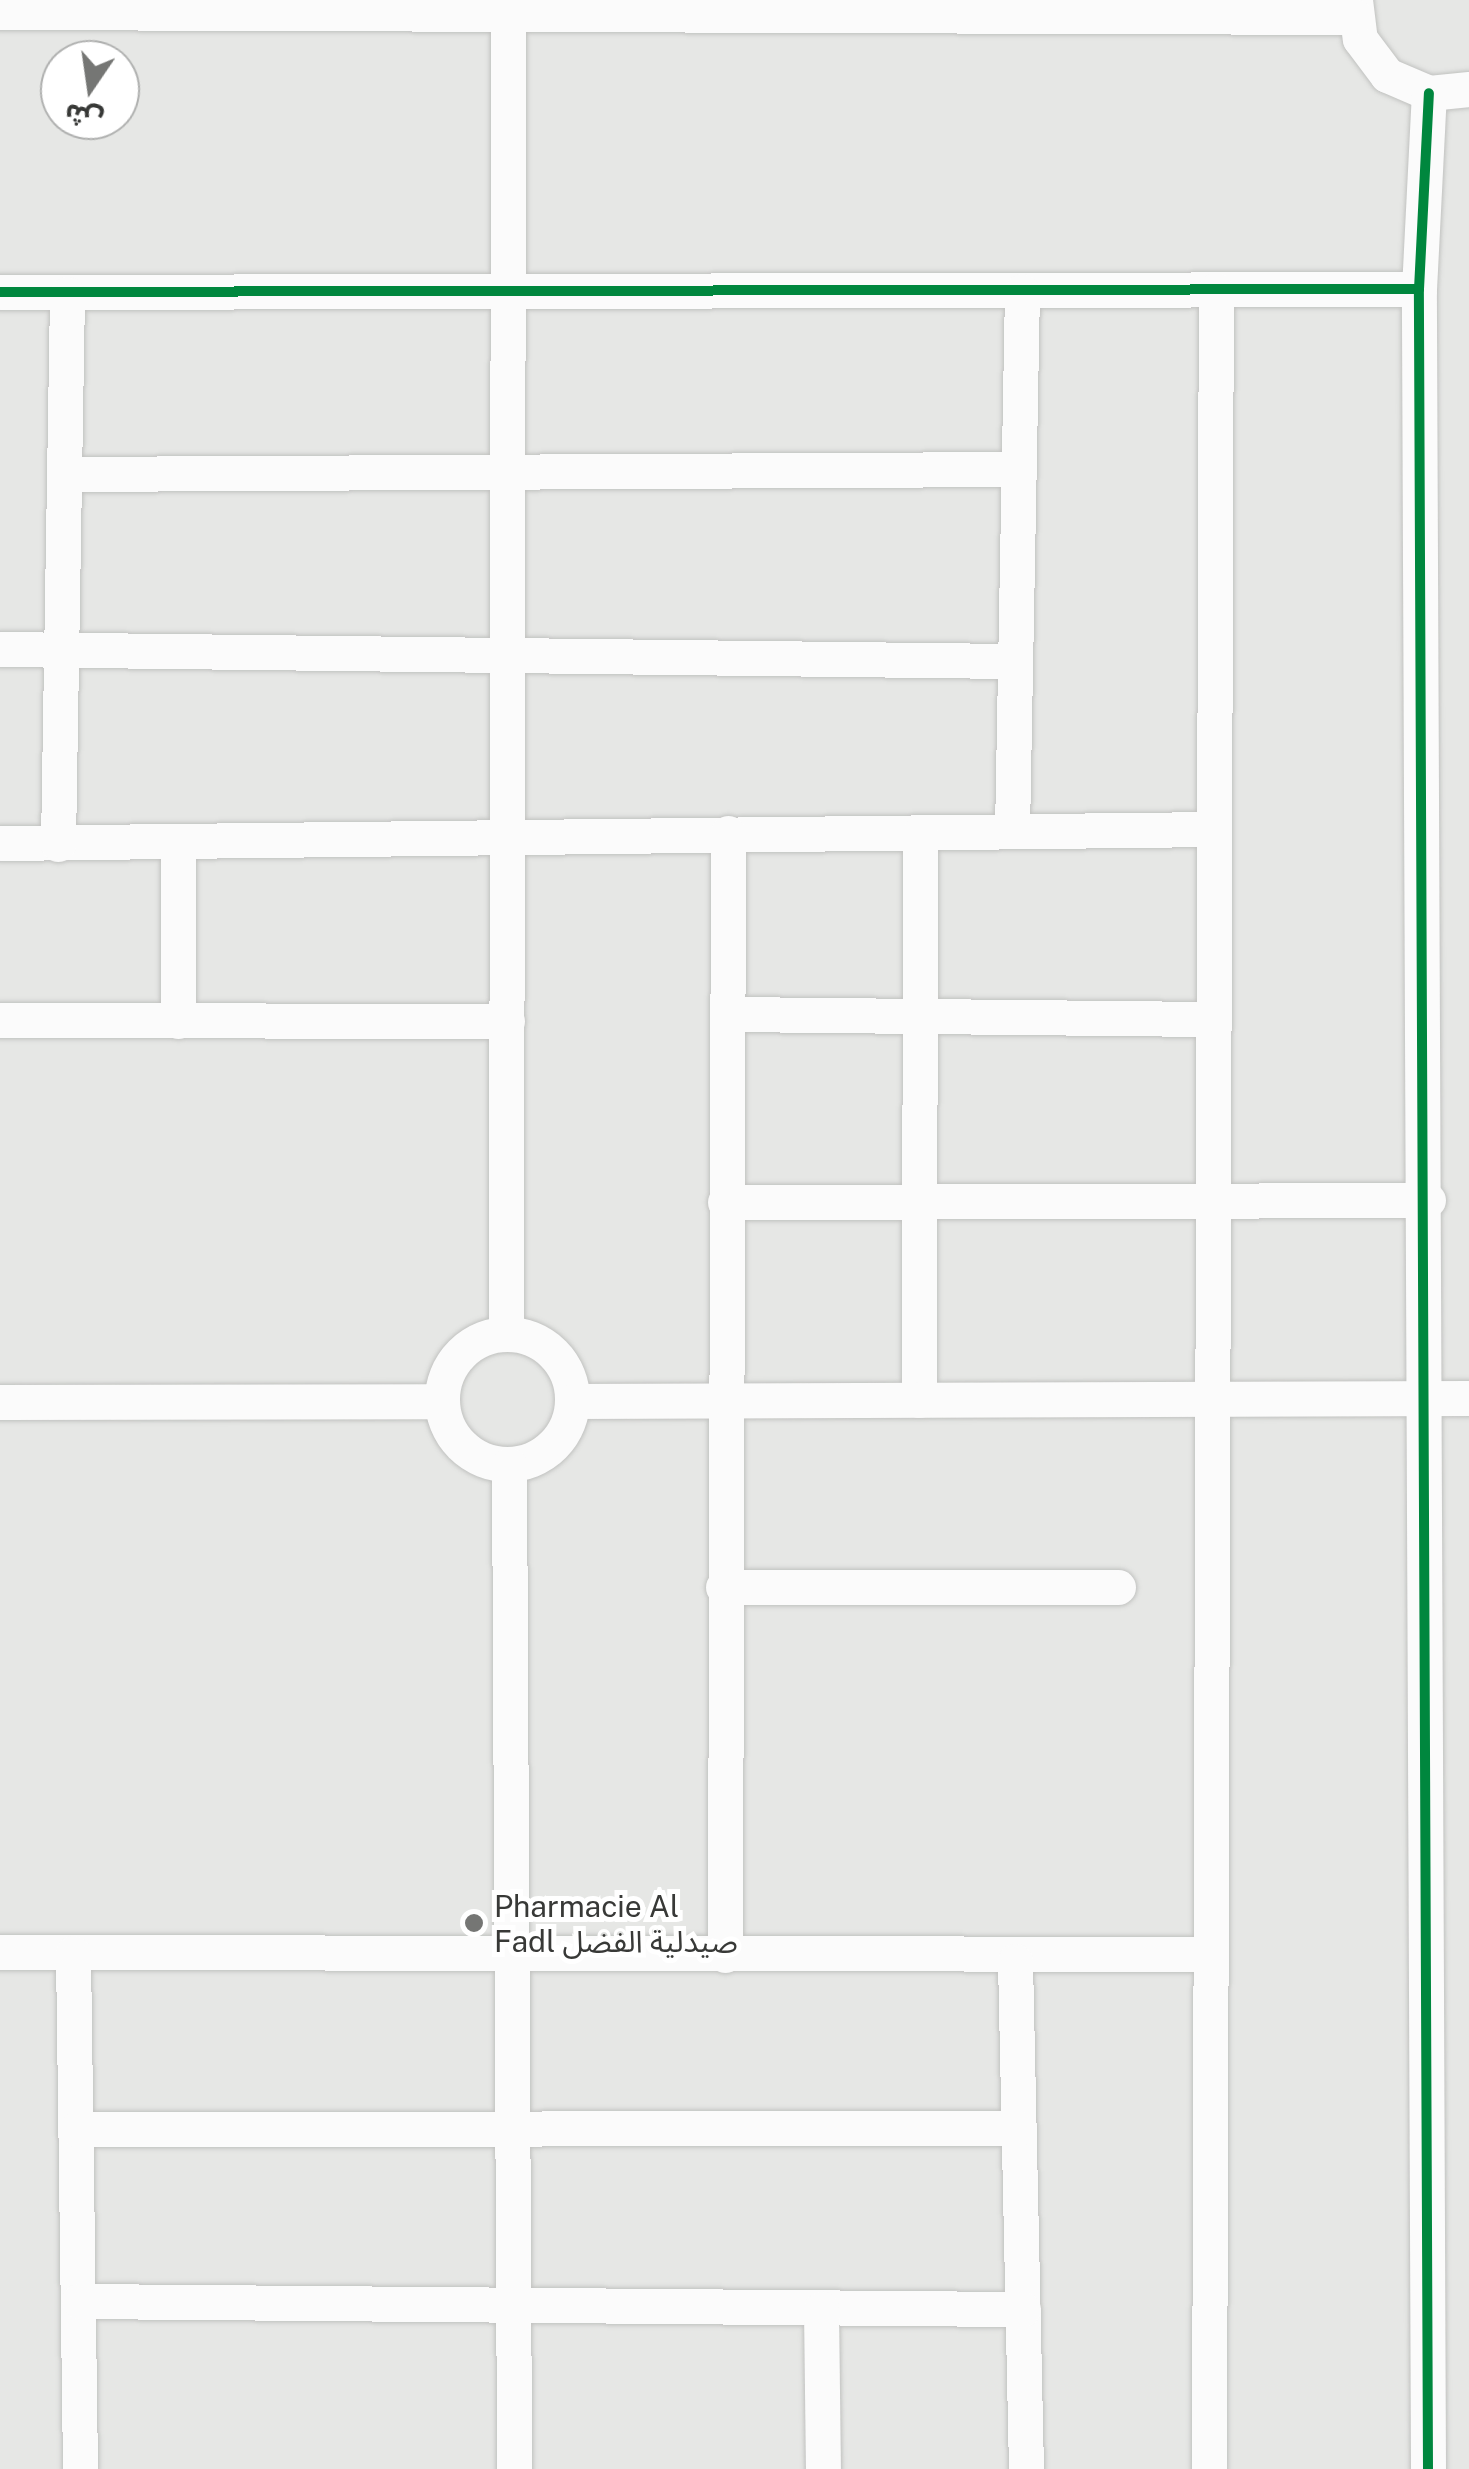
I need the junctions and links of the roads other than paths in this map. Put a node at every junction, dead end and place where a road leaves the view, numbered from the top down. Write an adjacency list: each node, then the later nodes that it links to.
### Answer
1 (508, 7): 2 (street); 3 (street); 10 (street)
2 (1355, 8): 5 (street)
3 (0, 12)
4 (1469, 89): 5 (street)
5 (1429, 93): 6 (street)
6 (1419, 289): 7 (street); 34 (street)
7 (1216, 290): 8 (street); 19 (street)
8 (1022, 291): 10 (street); 12 (street)
9 (0, 292): 11 (street)
10 (508, 293): 11 (street); 14 (street)
11 (67, 294): 13 (street)
12 (1019, 469): 14 (street); 18 (street)
13 (64, 474): 14 (street); 16 (street)
14 (508, 474): 17 (street)
15 (0, 648): 16 (street)
16 (61, 649): 17 (street); 26 (street)
17 (507, 660): 18 (street); 23 (street)
18 (1015, 660): 20 (street)
19 (1214, 829): 20 (street); 29 (street)
20 (1012, 831): 21 (street)
21 (920, 832): 22 (street); 27 (street)
22 (728, 833): 23 (street); 28 (street)
23 (507, 839): 24 (street); 32 (street)
24 (178, 842): 26 (street); 31 (street)
25 (0, 843): 26 (street)
26 (58, 844)
27 (918, 1013): 28 (street); 29 (street); 36 (street)
28 (731, 1014): 35 (street)
29 (1213, 1019): 33 (street)
30 (0, 1020): 31 (street)
31 (178, 1020): 32 (street)
32 (507, 1021): 37 (street)
33 (1213, 1200): 34 (street); 36 (street); 40 (street)
34 (1428, 1200): 38 (street)
35 (725, 1202): 36 (street); 44 (street)
36 (916, 1202): 41 (street)
37 (506, 1333): 42 (street); 43 (street)
38 (1430, 1398): 39 (street); 40 (street); 67 (street)
39 (1469, 1398)
40 (1212, 1399): 41 (street); 53 (street)
41 (920, 1400): 44 (street)
42 (441, 1401): 45 (street); 46 (street)
43 (572, 1401): 44 (street); 46 (street)
44 (722, 1401): 47 (street)
45 (0, 1402)
46 (509, 1464): 49 (street)
47 (723, 1587): 48 (street); 52 (street)
48 (1118, 1587)
49 (513, 1949): 51 (street); 52 (street); 55 (street)
50 (0, 1952): 51 (street)
51 (73, 1953): 57 (street)
52 (725, 1954): 54 (street)
53 (1210, 1954): 54 (street); 66 (street)
54 (1014, 1960): 56 (street)
55 (515, 2128): 56 (street); 57 (street); 60 (street)
56 (1018, 2128): 59 (street)
57 (77, 2129): 58 (street)
58 (79, 2301): 60 (street); 62 (street)
59 (1022, 2309): 61 (street); 65 (street)
60 (513, 2310): 61 (street); 63 (street)
61 (821, 2310): 64 (street)
62 (80, 2469)
63 (514, 2469)
64 (823, 2469)
65 (1026, 2469)
66 (1209, 2469)
67 (1428, 2469)

